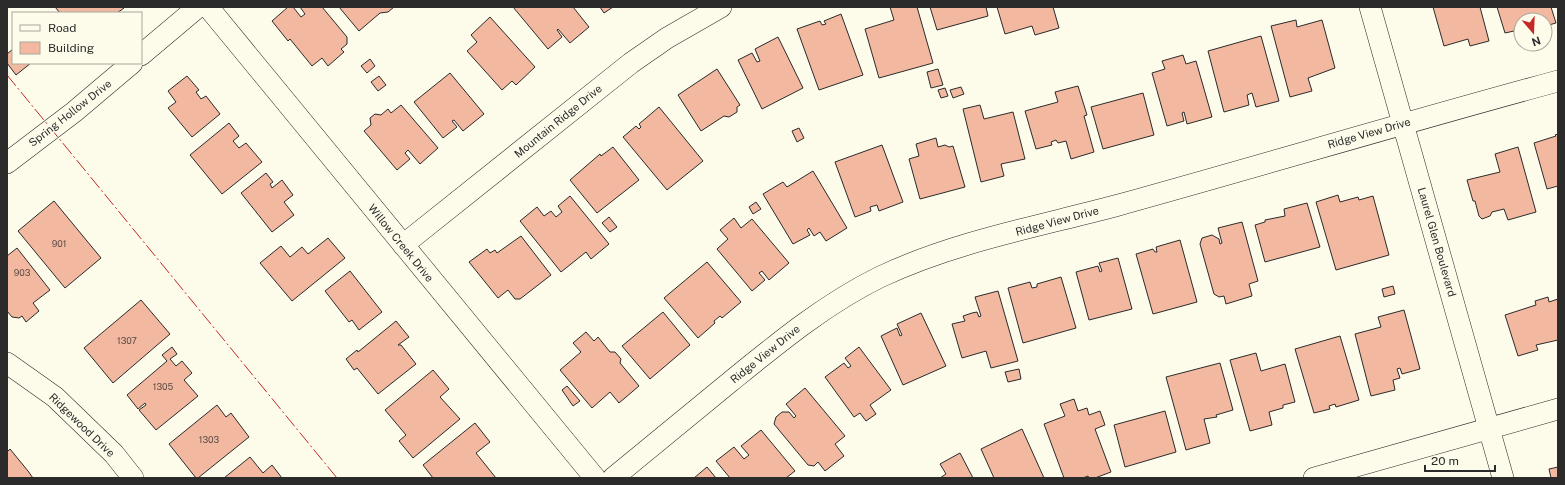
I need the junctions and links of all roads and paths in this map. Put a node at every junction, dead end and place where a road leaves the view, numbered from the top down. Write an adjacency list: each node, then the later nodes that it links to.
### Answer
1 (198, 7): 5 (street)
2 (208, 7): 10 (street, Willow Creek Drive)
3 (721, 7): 10 (street, Mountain Ridge Drive)
4 (1370, 7): 8 (street, Laurel Glen Boulevard)
5 (142, 54)
6 (131, 64): 9 (street, Spring Hollow Drive)
7 (1558, 81): 8 (street, Ridge View Drive)
8 (1403, 123): 13 (street, Laurel Glen Boulevard); 16 (street, Ridge View Drive)
9 (7, 163)
10 (403, 245): 15 (street, Willow Creek Drive)
11 (7, 363): 14 (street, Ridgewood Drive)
12 (1558, 409): 13 (street)
13 (1489, 429): 17 (street); 18 (street, Laurel Glen Boulevard)
14 (133, 478)
15 (595, 478)
16 (613, 478)
17 (1314, 478)
18 (1502, 478)

